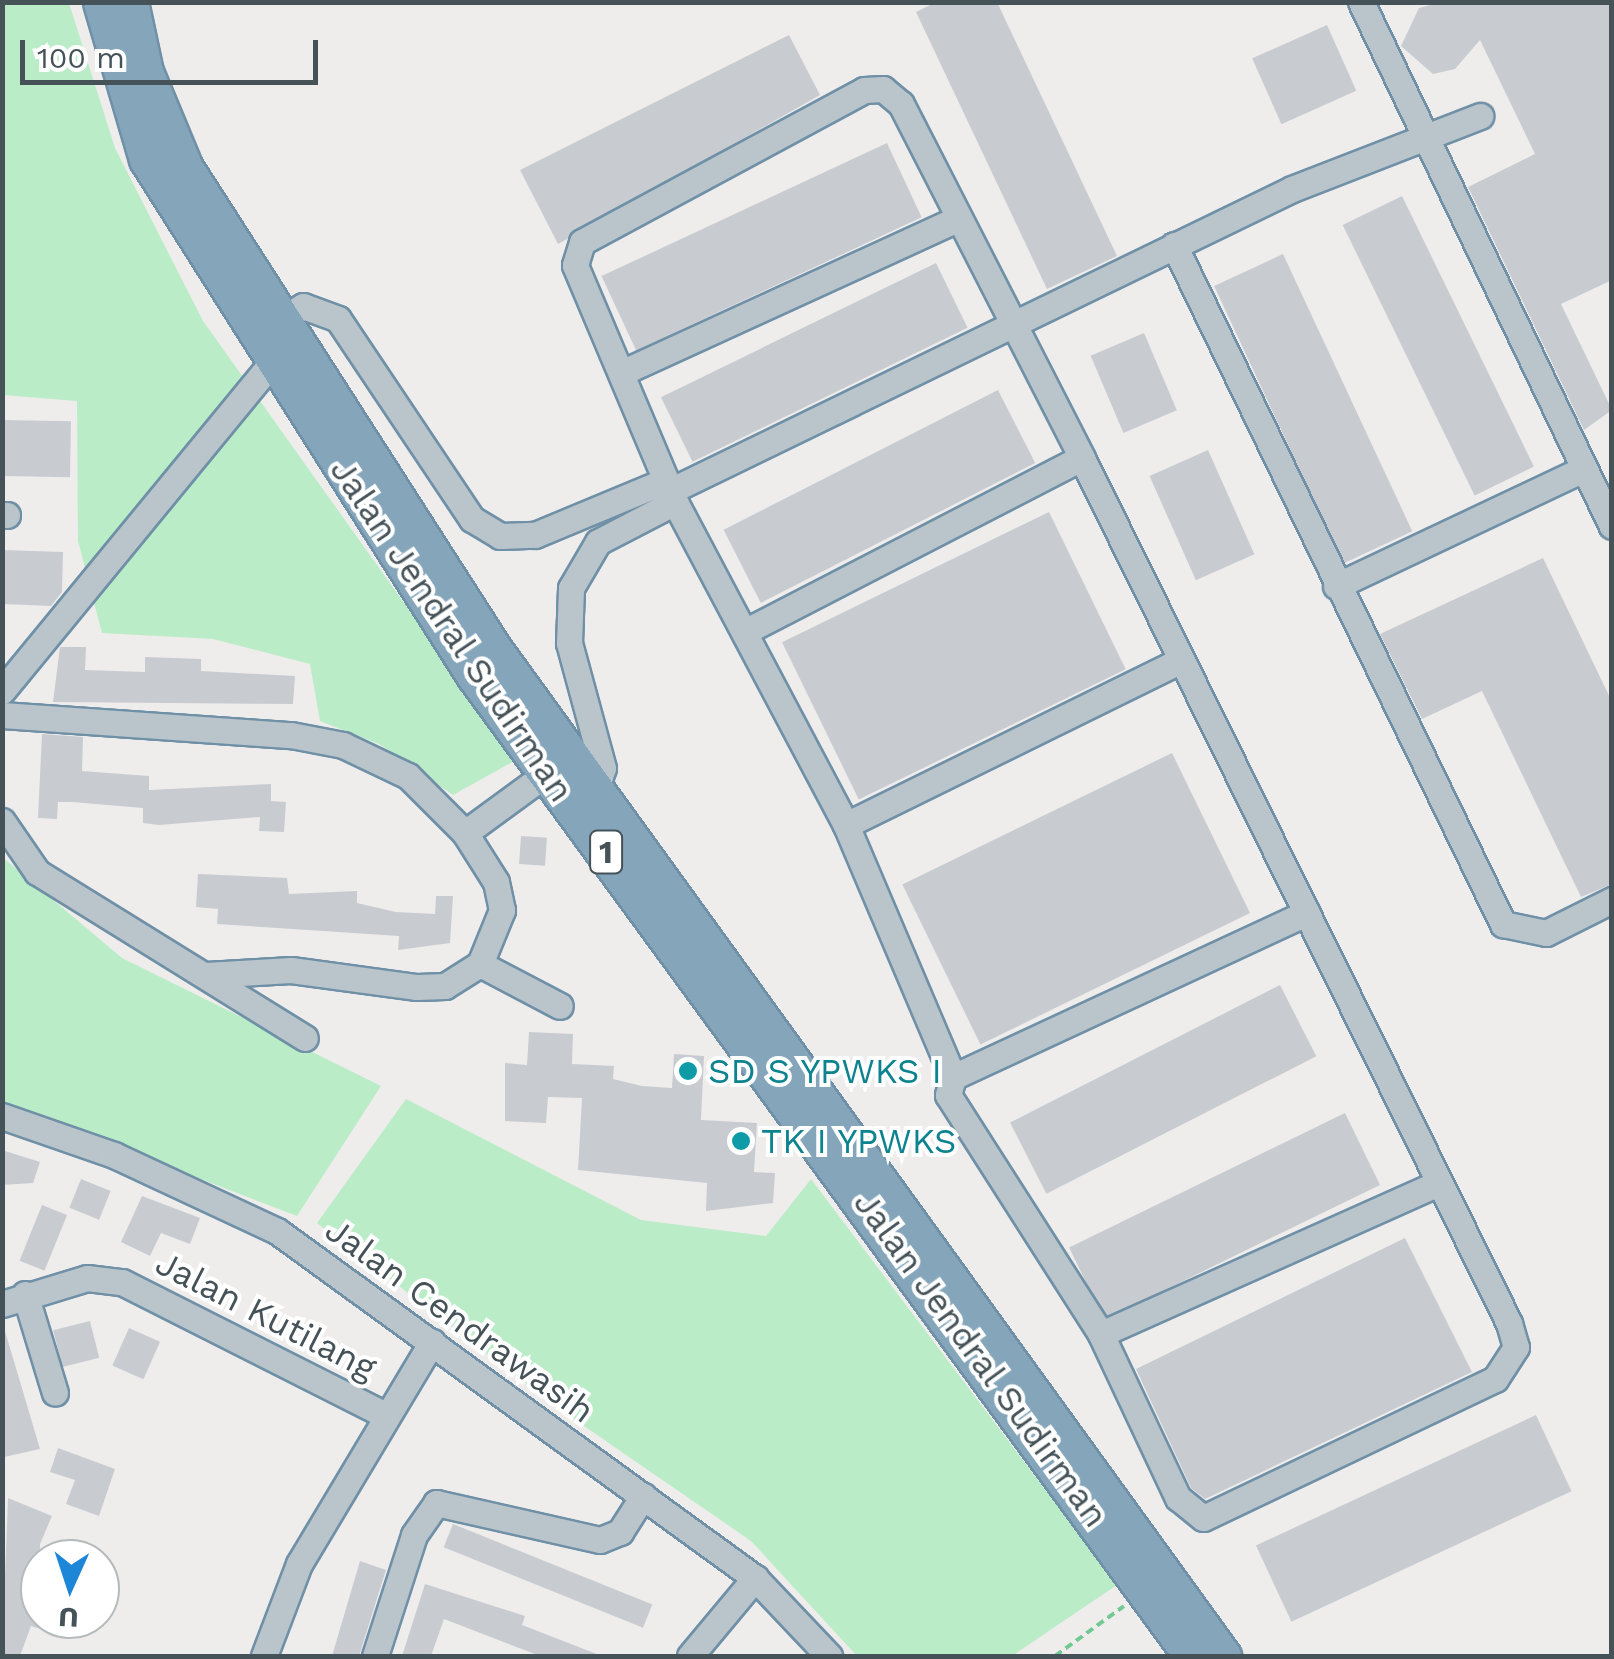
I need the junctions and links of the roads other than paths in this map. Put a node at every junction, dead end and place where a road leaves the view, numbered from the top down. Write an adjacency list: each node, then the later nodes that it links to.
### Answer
1 (101, 2): 10 (highway, Jalan Jendral Sudirman / 1)
2 (130, 2): 8 (highway, Jalan Jendral Sudirman / 1)
3 (1361, 2): 5 (street)
4 (1480, 116): 5 (street)
5 (1427, 134): 7 (street); 13 (street)
6 (955, 220): 9 (street); 11 (street); 11 (street)
7 (1174, 245): 9 (street); 16 (street)
8 (280, 320): 14 (street); 22 (highway, Jalan Jendral Sudirman / 1)
9 (1011, 320): 12 (street); 14 (street)
10 (272, 362): 19 (street); 21 (highway, Jalan Jendral Sudirman / 1)
11 (621, 373): 14 (street)
12 (1082, 458): 17 (street); 18 (street)
13 (1584, 469): 15 (street); 16 (street)
14 (670, 491): 17 (street); 22 (street)
15 (1612, 526)
16 (1336, 586): 26 (street)
17 (750, 630): 24 (street)
18 (1179, 661): 24 (street); 27 (street)
19 (2, 691)
20 (2, 715): 25 (street)
21 (547, 773): 25 (street); 46 (highway, Jalan Jendral Sudirman / 1)
22 (596, 789): 47 (highway, Jalan Jendral Sudirman / 1)
23 (2, 821): 29 (street)
24 (846, 825): 32 (street)
25 (465, 834): 28 (street)
26 (1612, 900)
27 (1307, 913): 32 (street); 34 (street)
28 (480, 964): 29 (street); 30 (street)
29 (206, 975): 31 (street)
30 (560, 1006)
31 (305, 1038)
32 (952, 1076): 36 (street)
33 (2, 1116): 37 (street, Jalan Cendrawasih)
34 (1434, 1185): 36 (street); 36 (street)
35 (14, 1299): 38 (street); 39 (street, Jalan Kutilang)
36 (1102, 1334)
37 (432, 1342): 39 (street); 40 (street, Jalan Cendrawasih)
38 (55, 1392)
39 (382, 1413): 42 (street)
40 (643, 1496): 41 (street, Jalan Cendrawasih); 43 (street)
41 (755, 1578): 44 (street); 45 (street, Jalan Cendrawasih)
42 (264, 1656)
43 (375, 1656)
44 (690, 1656)
45 (829, 1656)
46 (1192, 1656)
47 (1223, 1656)

